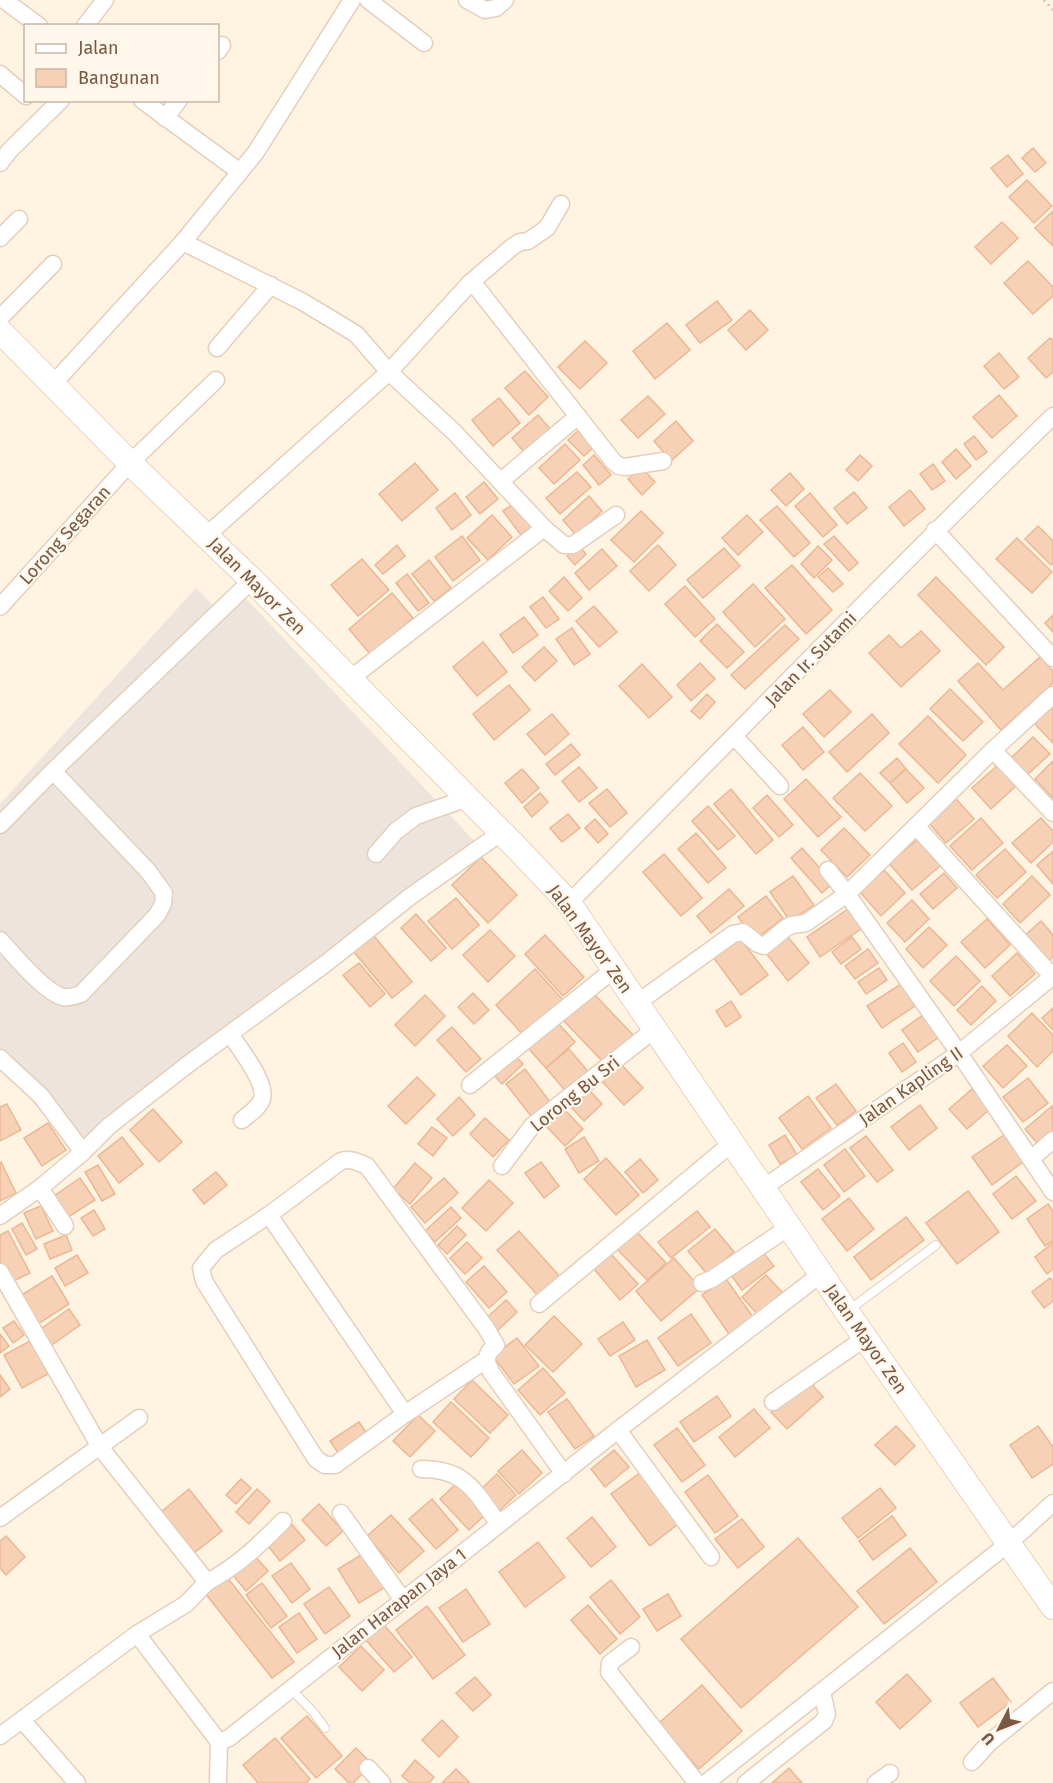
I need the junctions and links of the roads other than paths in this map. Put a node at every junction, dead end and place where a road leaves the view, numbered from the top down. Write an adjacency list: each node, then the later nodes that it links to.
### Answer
1 (4, 0): 7 (street)
2 (105, 0): 8 (street)
3 (352, 0): 19 (street)
4 (369, 0): 9 (street)
5 (467, 0): 6 (street)
6 (505, 0)
7 (36, 24)
8 (87, 24)
9 (424, 43)
10 (0, 74): 11 (street)
11 (24, 94)
12 (33, 102): 16 (street)
13 (60, 102): 16 (street)
14 (145, 102): 17 (street)
15 (177, 102): 17 (street)
16 (46, 114): 18 (street)
17 (165, 118): 19 (street)
18 (0, 163)
19 (240, 172): 23 (street)
20 (561, 204): 25 (street)
21 (18, 219): 22 (street)
22 (0, 238)
23 (183, 242): 26 (street); 32 (street)
24 (53, 264): 27 (street)
25 (470, 283): 30 (street); 33 (street)
26 (271, 285): 29 (street); 30 (street)
27 (0, 318)
28 (0, 331): 32 (street, Jalan Mayor Zen)
29 (217, 348)
30 (389, 372): 37 (street); 41 (street)
31 (216, 380): 36 (street, Lorong Segaran)
32 (53, 384): 36 (street, Jalan Mayor Zen)
33 (579, 416): 35 (street); 37 (street)
34 (1053, 416): 40 (street, Jalan Ir. Sutami)
35 (663, 461)
36 (130, 463): 41 (street, Jalan Mayor Zen); 43 (street, Lorong Segaran)
37 (501, 482): 39 (street)
38 (616, 515): 39 (street)
39 (544, 528): 45 (street)
40 (935, 531): 44 (street); 47 (street, Jalan Ir. Sutami)
41 (206, 536): 42 (street, Jalan Mayor Zen)
42 (252, 580): 45 (street, Jalan Mayor Zen); 49 (street)
43 (2, 602)
44 (1053, 658)
45 (350, 679): 51 (street, Jalan Mayor Zen)
46 (1053, 695): 48 (street)
47 (735, 736): 50 (street); 59 (street, Jalan Ir. Sutami)
48 (993, 750): 52 (street); 54 (street)
49 (53, 771): 53 (street); 60 (street)
50 (780, 786)
51 (468, 798): 55 (street, Jalan Mayor Zen); 56 (street)
52 (1053, 813)
53 (0, 825)
54 (916, 825): 58 (street); 62 (street)
55 (502, 832): 59 (street, Jalan Mayor Zen); 65 (street)
56 (376, 854)
57 (828, 870): 58 (street)
58 (847, 894): 63 (street); 66 (street)
59 (569, 903): 61 (street, Jalan Mayor Zen)
60 (0, 940)
61 (614, 970): 63 (street, Jalan Mayor Zen); 68 (street)
62 (1053, 976): 66 (street, Jalan Kapling II)
63 (637, 1003): 64 (street, Jalan Mayor Zen)
64 (655, 1029): 71 (street, Jalan Mayor Zen); 74 (street, Lorong Bu Sri)
65 (230, 1034): 69 (street); 72 (street)
66 (959, 1053): 73 (street); 76 (street, Jalan Kapling II)
67 (0, 1058): 72 (street)
68 (470, 1085)
69 (242, 1120)
70 (1053, 1140): 73 (street)
71 (732, 1143): 76 (street, Jalan Mayor Zen); 86 (street)
72 (83, 1152): 75 (street)
73 (1031, 1159): 77 (street)
74 (502, 1166)
75 (40, 1188): 79 (street); 80 (street)
76 (763, 1188): 81 (street, Jalan Mayor Zen)
77 (1053, 1192)
78 (269, 1215): 89 (street); 91 (street); 91 (street)
79 (0, 1216)
80 (65, 1226)
81 (789, 1227): 84 (street, Jalan Mayor Zen); 85 (street)
82 (936, 1245): 87 (lane)
83 (0, 1272): 94 (street)
84 (821, 1274): 87 (street, Jalan Mayor Zen); 93 (street, Jalan Harapan Jaya 1)
85 (702, 1283)
86 (539, 1305)
87 (847, 1312): 88 (street, Jalan Mayor Zen)
88 (865, 1338): 90 (street); 102 (street, Jalan Mayor Zen)
89 (486, 1360): 91 (street); 96 (street)
90 (773, 1402)
91 (405, 1414)
92 (139, 1418): 94 (street)
93 (618, 1430): 96 (street, Jalan Harapan Jaya 1); 103 (street)
94 (100, 1448): 99 (street); 104 (street)
95 (421, 1468): 101 (street)
96 (564, 1474): 101 (street, Jalan Harapan Jaya 1)
97 (1053, 1503): 102 (street)
98 (341, 1513): 105 (street)
99 (0, 1518)
100 (283, 1521): 104 (street)
101 (499, 1524): 105 (street, Jalan Harapan Jaya 1)
102 (1009, 1543): 106 (street, Jalan Mayor Zen); 111 (street)
103 (711, 1557)
104 (207, 1582): 107 (street)
105 (403, 1600): 109 (street, Jalan Harapan Jaya 1)
106 (1053, 1606)
107 (137, 1634): 112 (street); 115 (street)
108 (631, 1647): 122 (street)
109 (291, 1689): 113 (lane); 115 (street, Jalan Harapan Jaya 1)
110 (1053, 1691): 116 (street)
111 (822, 1692): 123 (street); 124 (street)
112 (22, 1720): 114 (street); 119 (street)
113 (326, 1728)
114 (0, 1736)
115 (219, 1742): 120 (street)
116 (972, 1762)
117 (368, 1768): 121 (street)
118 (890, 1773): 125 (street)
119 (77, 1783)
120 (218, 1783)
121 (382, 1783)
122 (697, 1783)
123 (706, 1783)
124 (746, 1783)
125 (876, 1783)

